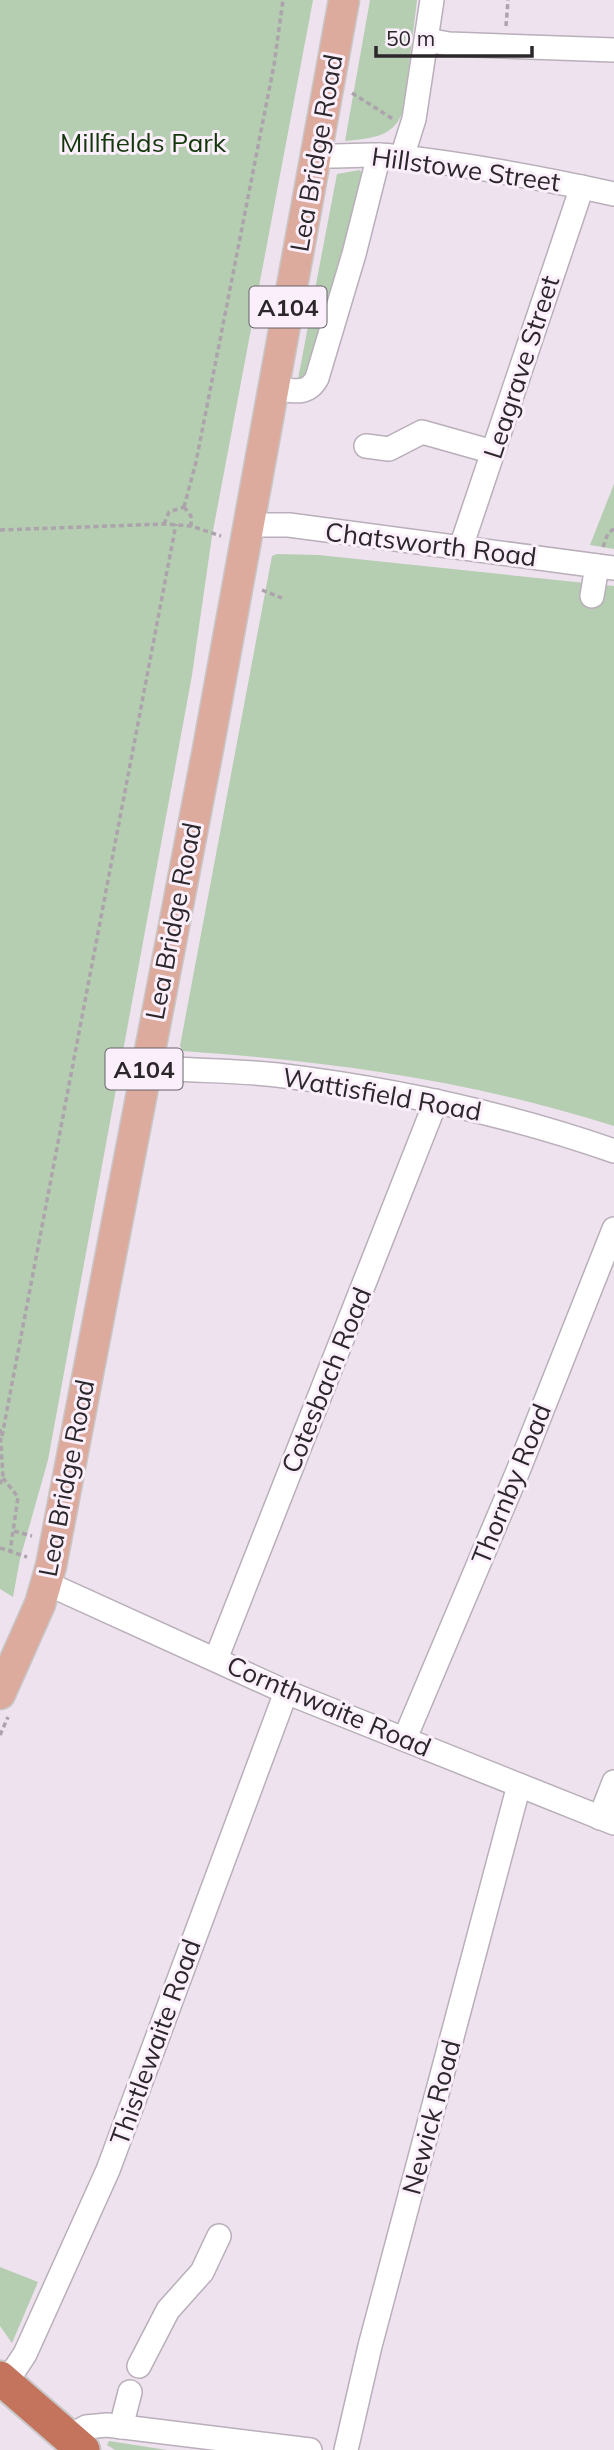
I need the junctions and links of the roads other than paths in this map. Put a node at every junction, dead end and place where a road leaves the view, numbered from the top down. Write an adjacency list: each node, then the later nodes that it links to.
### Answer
1 (344, 0): 5 (main road, Lea Bridge Road / A104)
2 (432, 0): 3 (street)
3 (427, 40): 4 (street); 7 (street)
4 (614, 50)
5 (317, 155): 6 (street, Hillstowe Street); 10 (main road, Lea Bridge Road / A104)
6 (379, 155): 7 (street, Hillstowe Street); 10 (street, Lea Bridge Road)
7 (402, 157): 8 (street, Hillstowe Street)
8 (582, 187): 9 (street, Hillstowe Street); 12 (street, Leagrave Street)
9 (614, 194)
10 (272, 388): 13 (main road, Lea Bridge Road / A104)
11 (366, 446): 12 (street)
12 (493, 452): 14 (street, Leagrave Street)
13 (234, 530): 14 (street, Chatsworth Road); 17 (main road, Lea Bridge Road / A104)
14 (461, 547): 15 (street, Chatsworth Road)
15 (605, 560): 16 (street)
16 (592, 596)
17 (145, 1067): 18 (street, Wattisfield Road); 21 (main road, Lea Bridge Road / A104)
18 (436, 1101): 19 (street, Wattisfield Road); 22 (street, Cotesbach Road)
19 (614, 1151)
20 (614, 1229): 25 (street, Thornby Road)
21 (46, 1583): 22 (street, Cornthwaite Road); 24 (main road, Lea Bridge Road / A104)
22 (216, 1659): 23 (street, Cornthwaite Road)
23 (286, 1692): 25 (street, Cornthwaite Road); 31 (street, Thistlewaite Road)
24 (0, 1694)
25 (405, 1738): 27 (street, Cornthwaite Road)
26 (614, 1782): 28 (street)
27 (519, 1785): 28 (street, Cornthwaite Road); 36 (street, Newick Road)
28 (607, 1821)
29 (219, 2236): 30 (street)
30 (139, 2365)
31 (3, 2381): 34 (highway)
32 (130, 2392): 33 (street)
33 (121, 2427): 34 (street); 35 (street)
34 (76, 2444)
35 (310, 2450)
36 (346, 2450)

